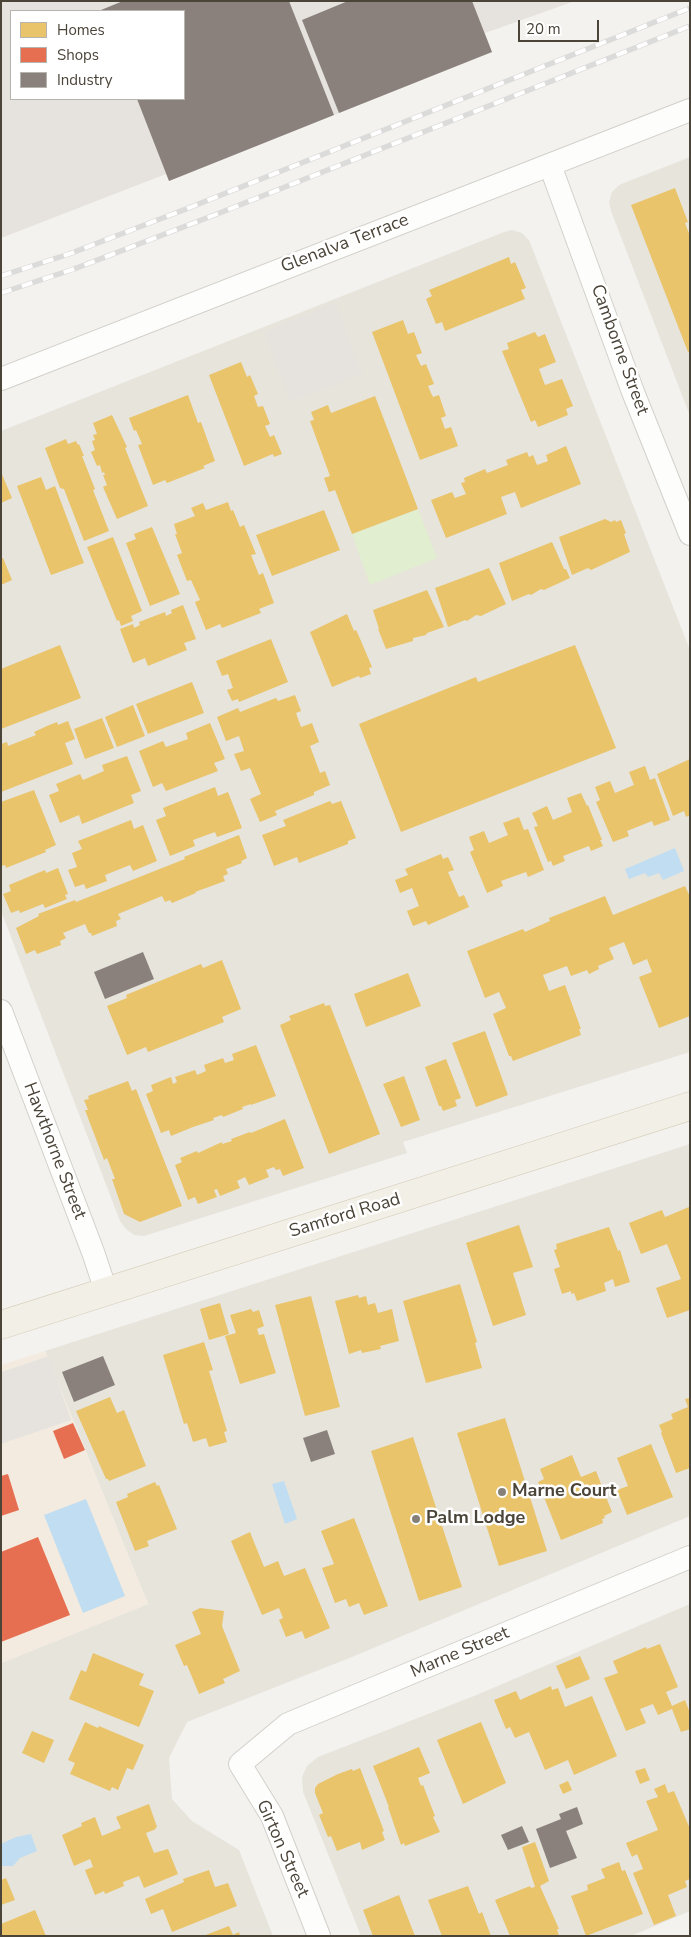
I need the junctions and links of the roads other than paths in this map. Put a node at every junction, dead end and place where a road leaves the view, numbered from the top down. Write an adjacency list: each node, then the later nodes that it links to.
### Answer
1 (690, 110): 2 (street, Glenalva Terrace)
2 (550, 165): 3 (street, Glenalva Terrace); 4 (street, Camborne Street)
3 (1, 379)
4 (690, 534)
5 (1, 1011): 7 (street, Hawthorne Street)
6 (690, 1106): 7 (main road, Samford Road)
7 (106, 1291): 8 (main road, Samford Road)
8 (1, 1325)
9 (690, 1557): 10 (street, Marne Street)
10 (240, 1764): 11 (street, Girton Street)
11 (319, 1936)

